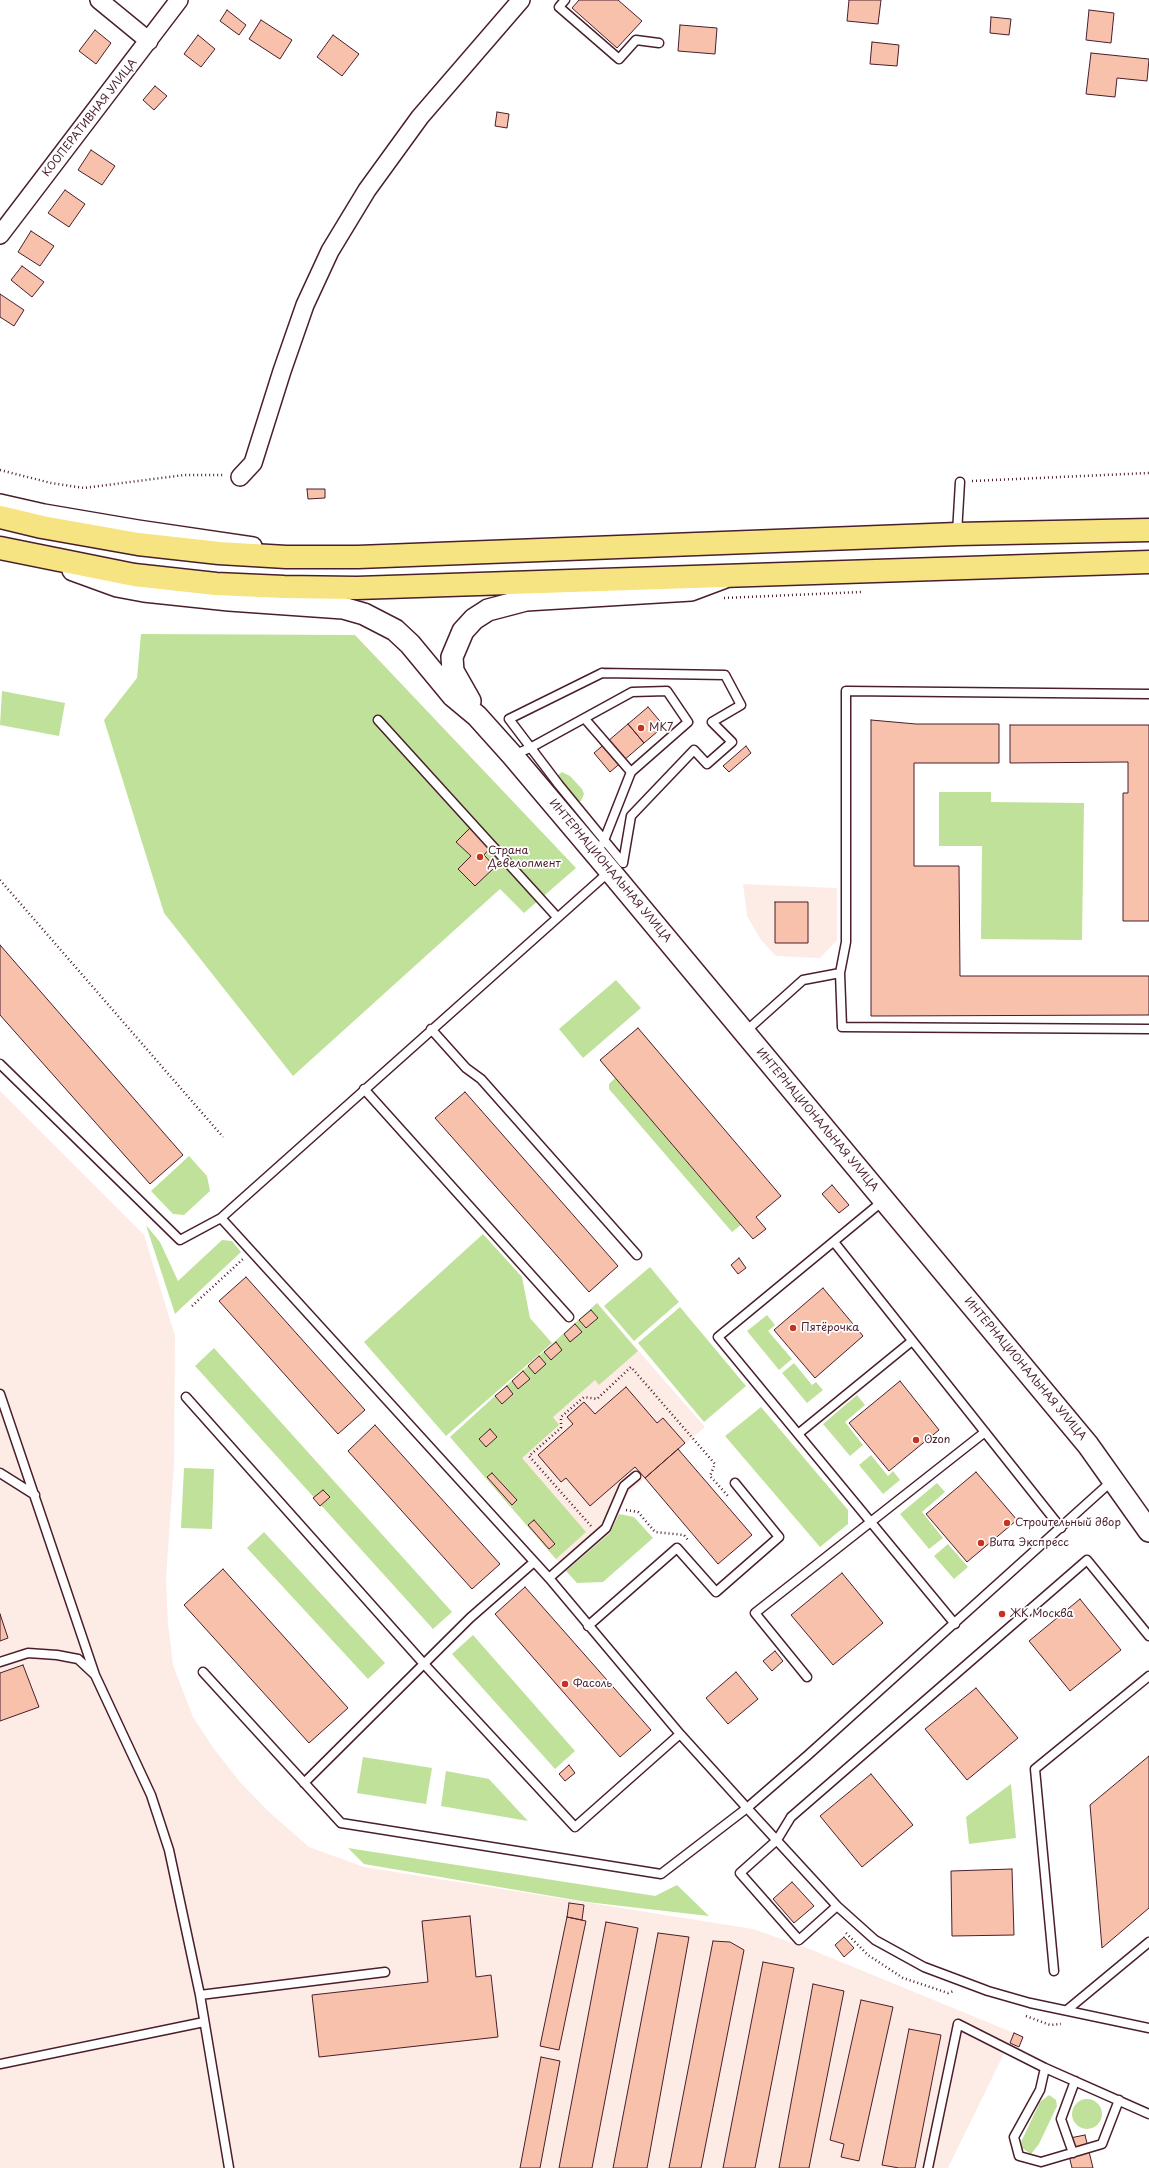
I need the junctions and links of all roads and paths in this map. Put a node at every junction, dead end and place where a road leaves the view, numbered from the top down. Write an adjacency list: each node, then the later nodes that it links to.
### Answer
1 (99, 0): 5 (street)
2 (179, 0): 5 (street, КООПЕРАТИВНАЯ УЛИЦА)
3 (521, 0): 10 (street)
4 (565, 0): 6 (lane)
5 (149, 41): 7 (street, КООПЕРАТИВНАЯ УЛИЦА)
6 (659, 43)
7 (0, 235)
8 (0, 470): 10 (path)
9 (1149, 473): 11 (path)
10 (240, 478)
11 (960, 482): 15 (lane)
12 (0, 503): 17 (street)
13 (0, 517): 17 (highway)
14 (1149, 530): 15 (highway)
15 (957, 534): 17 (highway)
16 (0, 548): 18 (highway)
17 (358, 557)
18 (40, 558): 20 (highway); 24 (street)
19 (1149, 562): 20 (highway)
20 (732, 576): 24 (street)
21 (865, 592): 22 (path)
22 (723, 598)
23 (1149, 694): 33 (lane)
24 (477, 716): 27 (street, ИНТЕРНАЦИОНАЛЬНАЯ УЛИЦА)
25 (585, 719): 27 (lane); 28 (lane); 28 (lane)
26 (378, 720): 32 (lane)
27 (521, 751): 29 (lane); 29 (lane); 30 (street, ИНТЕРНАЦИОНАЛЬНАЯ УЛИЦА)
28 (631, 772): 29 (lane)
29 (604, 839): 30 (lane)
30 (605, 866): 32 (lane); 36 (street, ИНТЕРНАЦИОНАЛЬНАЯ УЛИЦА)
31 (0, 880): 39 (path)
32 (557, 917): 34 (lane)
33 (840, 973): 35 (lane); 36 (lane)
34 (431, 1029): 38 (lane); 43 (lane)
35 (1149, 1029)
36 (744, 1032): 40 (street, ИНТЕРНАЦИОНАЛЬНАЯ УЛИЦА)
37 (0, 1064): 41 (lane)
38 (364, 1088): 41 (lane); 44 (lane)
39 (223, 1137)
40 (884, 1200): 42 (lane); 52 (street, ИНТЕРНАЦИОНАЛЬНАЯ УЛИЦА)
41 (221, 1218): 58 (lane)
42 (834, 1242): 45 (lane); 49 (lane)
43 (638, 1255)
44 (569, 1317)
45 (912, 1341): 48 (lane); 49 (lane)
46 (0, 1394): 54 (lane)
47 (186, 1397): 64 (lane)
48 (985, 1432): 55 (lane); 56 (lane)
49 (798, 1434): 55 (lane)
50 (0, 1473): 54 (lane)
51 (636, 1476): 59 (lane)
52 (1114, 1480): 56 (lane); 57 (street, ИНТЕРНАЦИОНАЛЬНАЯ УЛИЦА)
53 (735, 1484): 61 (lane)
54 (35, 1495): 66 (lane)
55 (870, 1522): 60 (lane); 68 (lane)
56 (1061, 1528): 60 (lane)
57 (1149, 1531)
58 (534, 1562): 59 (lane); 64 (lane)
59 (549, 1578): 61 (lane)
60 (955, 1624): 71 (lane)
61 (588, 1626): 69 (lane)
62 (1149, 1636): 72 (lane)
63 (0, 1662): 66 (lane)
64 (424, 1664): 69 (lane); 70 (lane)
65 (203, 1672): 70 (lane)
66 (95, 1675): 77 (lane)
67 (1149, 1676): 75 (lane)
68 (807, 1677)
69 (680, 1734): 71 (lane)
70 (304, 1783): 71 (lane)
71 (747, 1808): 72 (lane)
72 (776, 1840): 73 (lane); 73 (lane)
73 (837, 1906): 78 (lane)
74 (1149, 1942): 78 (lane)
75 (1054, 1971)
76 (385, 1972): 77 (lane)
77 (200, 1995): 79 (lane)
78 (1067, 2010): 80 (lane)
79 (204, 2022): 81 (lane); 87 (lane)
80 (1149, 2028)
81 (0, 2064)
82 (1046, 2068): 83 (lane); 86 (lane); 88 (lane)
83 (1075, 2081): 84 (lane); 86 (lane)
84 (1119, 2100): 85 (lane); 86 (lane)
85 (1149, 2114)
86 (1073, 2153)
87 (229, 2168)
88 (928, 2168)

